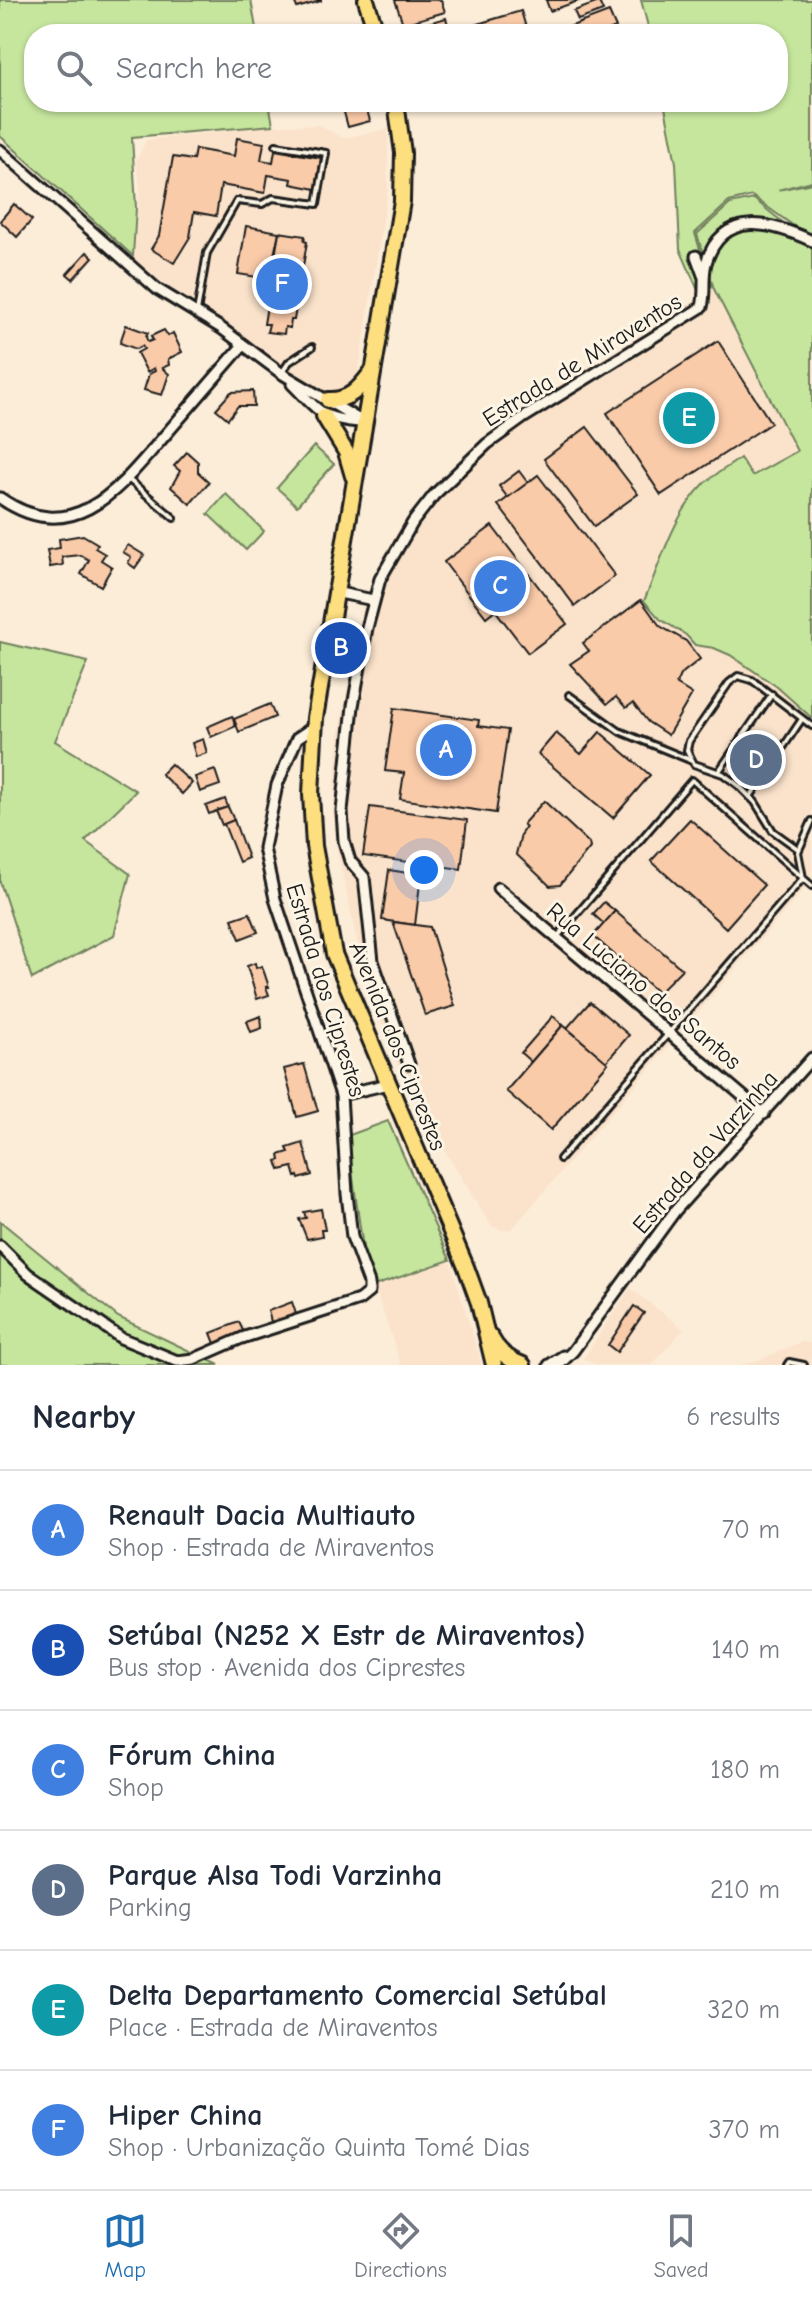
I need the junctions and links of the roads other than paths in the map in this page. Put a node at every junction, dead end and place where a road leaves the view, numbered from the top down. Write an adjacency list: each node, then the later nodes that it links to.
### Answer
1 (366, 0): 2 (main road)
2 (374, 24)
3 (397, 112): 13 (main road, Avenida dos Ciprestes)
4 (276, 145): 9 (lane)
5 (0, 150): 9 (street)
6 (812, 241): 8 (street)
7 (696, 256): 8 (street)
8 (704, 279): 22 (street, Estrada de Miraventos)
9 (197, 312): 10 (street)
10 (243, 345): 12 (street); 17 (street)
11 (312, 347): 12 (lane)
12 (281, 373): 14 (street); 15 (street)
13 (372, 373): 14 (main road); 16 (main road, Avenida dos Ciprestes)
14 (328, 400): 16 (street)
15 (324, 416): 16 (street); 18 (main road)
16 (363, 422): 18 (main road, Avenida dos Ciprestes)
17 (128, 479): 19 (street); 20 (lane)
18 (354, 480): 21 (main road, Avenida dos Ciprestes)
19 (0, 498)
20 (174, 518)
21 (335, 592): 22 (street); 26 (main road, Avenida dos Ciprestes)
22 (373, 600): 39 (street, Estrada de Miraventos)
23 (772, 694): 25 (lane); 28 (lane); 29 (lane)
24 (569, 695): 28 (lane)
25 (803, 718): 27 (lane); 30 (lane)
26 (315, 726): 40 (main road, Avenida dos Ciprestes); 41 (street, Estrada dos Ciprestes)
27 (812, 726)
28 (690, 760): 29 (lane)
29 (718, 772): 30 (lane)
30 (750, 797): 32 (lane)
31 (812, 821): 32 (lane)
32 (798, 849): 33 (lane)
33 (803, 878): 34 (lane); 36 (lane); 37 (lane)
34 (812, 886)
35 (498, 888): 36 (street, Rua Luciano dos Santos)
36 (557, 938): 37 (street, Rua Luciano dos Santos)
37 (670, 1034): 42 (street, Rua Luciano dos Santos); 43 (lane)
38 (812, 1058): 42 (street, Estrada da Varzinha)
39 (409, 1064)
40 (388, 1084): 41 (street); 45 (main road, Avenida dos Ciprestes)
41 (341, 1095): 44 (street, Estrada dos Ciprestes)
42 (764, 1114): 46 (street, Estrada da Varzinha)
43 (560, 1159)
44 (0, 1246)
45 (485, 1326): 47 (main road, Avenida dos Ciprestes); 48 (main road)
46 (573, 1351): 49 (street, Estrada da Varzinha); 50 (street, Estrada da Varzinha)
47 (494, 1365)
48 (523, 1365)
49 (549, 1365)
50 (559, 1365)
51 (787, 1365): 52 (lane)
52 (804, 1365)

